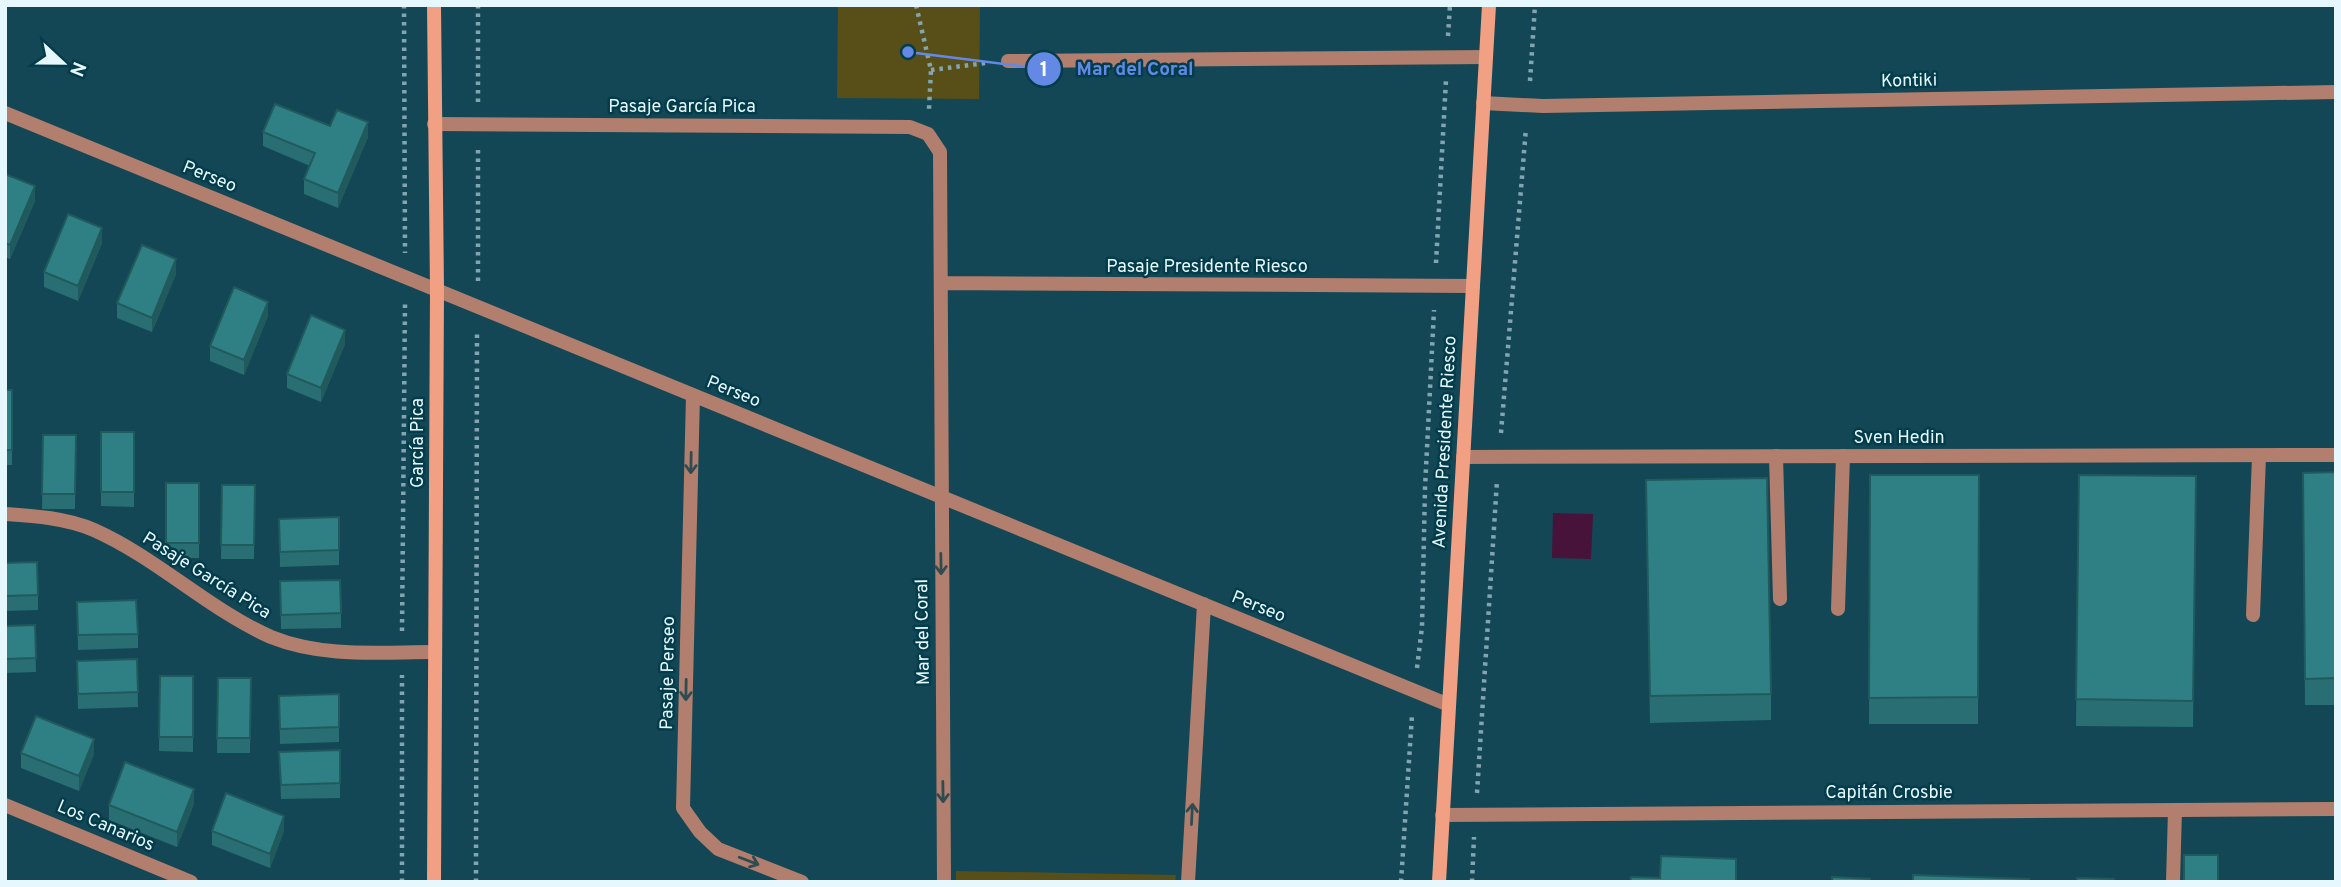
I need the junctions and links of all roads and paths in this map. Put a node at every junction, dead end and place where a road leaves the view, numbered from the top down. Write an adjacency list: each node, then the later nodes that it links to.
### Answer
1 (404, 5): 17 (path)
2 (434, 5): 14 (main road, García Pica)
3 (478, 5): 15 (path)
4 (916, 5): 10 (path)
5 (1450, 5): 8 (path)
6 (1489, 5): 7 (main road, Avenida Presidente Riesco)
7 (1486, 57): 8 (street); 12 (main road, Avenida Presidente Riesco)
8 (1447, 58): 9 (street); 19 (path)
9 (1008, 61): 10 (path)
10 (932, 70): 16 (path)
11 (2336, 92): 12 (street, Kontiki)
12 (1483, 103): 20 (main road, Avenida Presidente Riesco)
13 (5, 113): 17 (street, Perseo)
14 (434, 124): 15 (street, Pasaje García Pica); 21 (main road, García Pica)
15 (478, 125): 16 (street, Pasaje García Pica); 22 (path)
16 (928, 134): 18 (street, Mar del Coral)
17 (405, 277): 21 (street, Perseo); 35 (path)
18 (941, 283): 19 (street, Pasaje Presidente Riesco); 29 (street, Mar del Coral)
19 (1435, 286): 20 (street, Pasaje Presidente Riesco); 37 (path)
20 (1473, 286): 28 (main road, Avenida Presidente Riesco)
21 (437, 290): 22 (street, Perseo); 36 (main road, García Pica)
22 (478, 307): 23 (street, Perseo); 46 (path)
23 (693, 394): 29 (street, Perseo); 47 (street, Pasaje Perseo, one-way to 47)
24 (2336, 455): 27 (street, Sven Hedin)
25 (1776, 456): 26 (street, Sven Hedin); 28 (street, Sven Hedin); 31 (street)
26 (1843, 456): 27 (street, Sven Hedin); 33 (street)
27 (2259, 456): 34 (street)
28 (1463, 457): 38 (main road, Avenida Presidente Riesco)
29 (940, 496): 32 (street, Perseo); 48 (street, Mar del Coral, one-way to 48)
30 (5, 514): 35 (street, Pasaje García Pica)
31 (1780, 599)
32 (1204, 604): 37 (street, Perseo); 49 (street, one-way to 32)
33 (1838, 609)
34 (2253, 615)
35 (402, 652): 36 (street, Pasaje García Pica); 44 (path)
36 (434, 652): 45 (main road, García Pica)
37 (1414, 690): 38 (street, Perseo); 50 (path)
38 (1449, 705): 42 (main road, Avenida Presidente Riesco)
39 (5, 805): 43 (street, Los Canarios)
40 (2336, 809): 41 (street, Capitán Crosbie)
41 (2175, 810): 42 (street, Capitán Crosbie); 52 (street)
42 (1443, 815): 51 (main road, Avenida Presidente Riesco)
43 (191, 882)
44 (402, 882)
45 (434, 882)
46 (476, 882)
47 (802, 882)
48 (944, 882)
49 (1188, 882)
50 (1401, 882)
51 (1439, 882)
52 (2173, 882)

